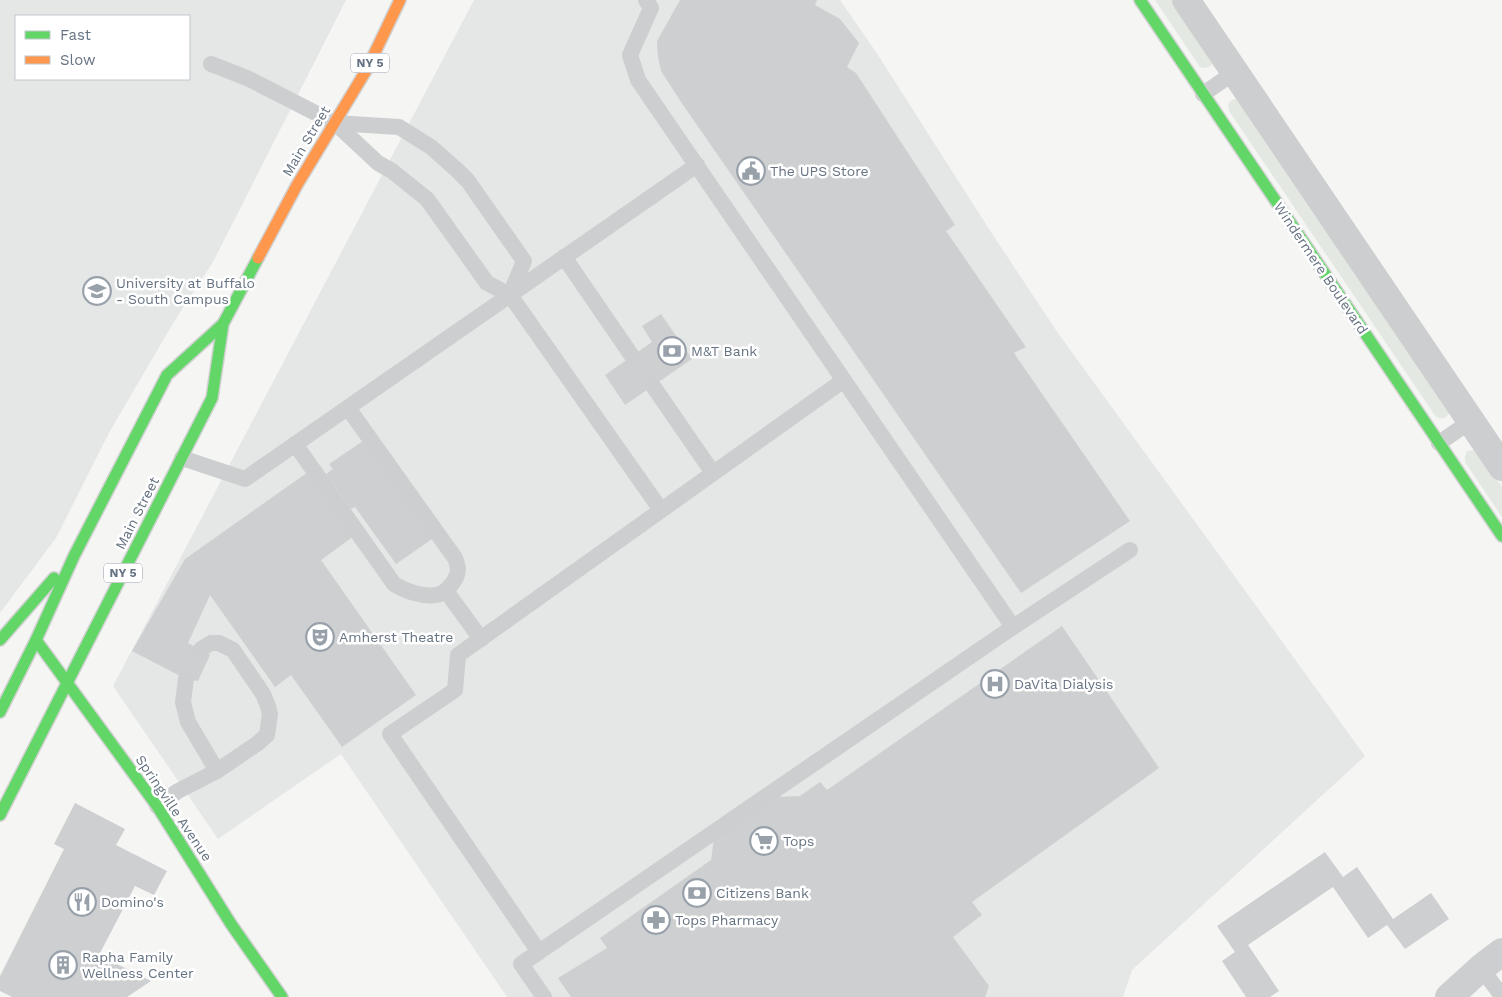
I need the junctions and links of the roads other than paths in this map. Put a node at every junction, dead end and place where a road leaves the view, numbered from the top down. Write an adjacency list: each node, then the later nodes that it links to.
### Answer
1 (400, 0): 8 (main road, Main Street / NY 5)
2 (646, 0): 9 (lane)
3 (1140, 0): 7 (main road, Windermere Boulevard)
4 (1186, 0): 6 (street)
5 (211, 64): 8 (lane)
6 (1235, 72): 7 (lane); 17 (street)
7 (1203, 94): 18 (main road, Windermere Boulevard)
8 (335, 122): 11 (lane); 11 (lane); 12 (main road, Main Street / NY 5)
9 (698, 165): 10 (lane); 14 (lane)
10 (564, 258): 11 (lane); 13 (lane)
11 (510, 295): 16 (lane); 23 (lane)
12 (223, 324): 20 (main road, Main Street / NY 5); 26 (main road, Main Street / NY 5)
13 (632, 356)
14 (844, 380): 22 (lane); 28 (lane)
15 (652, 386): 22 (lane)
16 (348, 408): 19 (lane); 27 (lane)
17 (1471, 421): 18 (lane); 21 (street)
18 (1439, 443): 24 (main road, Windermere Boulevard)
19 (295, 444): 20 (lane); 27 (lane)
20 (182, 458): 34 (main road, Main Street / NY 5)
21 (1502, 467)
22 (713, 473): 23 (lane)
23 (661, 510): 29 (lane)
24 (1502, 536)
25 (1130, 550): 28 (lane)
26 (74, 556): 30 (main road); 31 (main road, Main Street / NY 5)
27 (446, 591): 29 (lane)
28 (1013, 627): 39 (lane)
29 (481, 639): 39 (lane)
30 (0, 640)
31 (36, 640): 34 (main road, Springville Avenue); 35 (main road, Main Street / NY 5)
32 (201, 649): 36 (lane)
33 (186, 680): 36 (lane)
34 (67, 683): 37 (main road, Springville Avenue); 38 (main road, Main Street / NY 5)
35 (0, 712)
36 (217, 771): 37 (lane)
37 (157, 806): 42 (main road, Springville Avenue)
38 (0, 815)
39 (539, 952): 43 (lane)
40 (1491, 960): 41 (lane); 44 (street)
41 (1502, 996)
42 (282, 997)
43 (544, 997)
44 (1449, 997)

